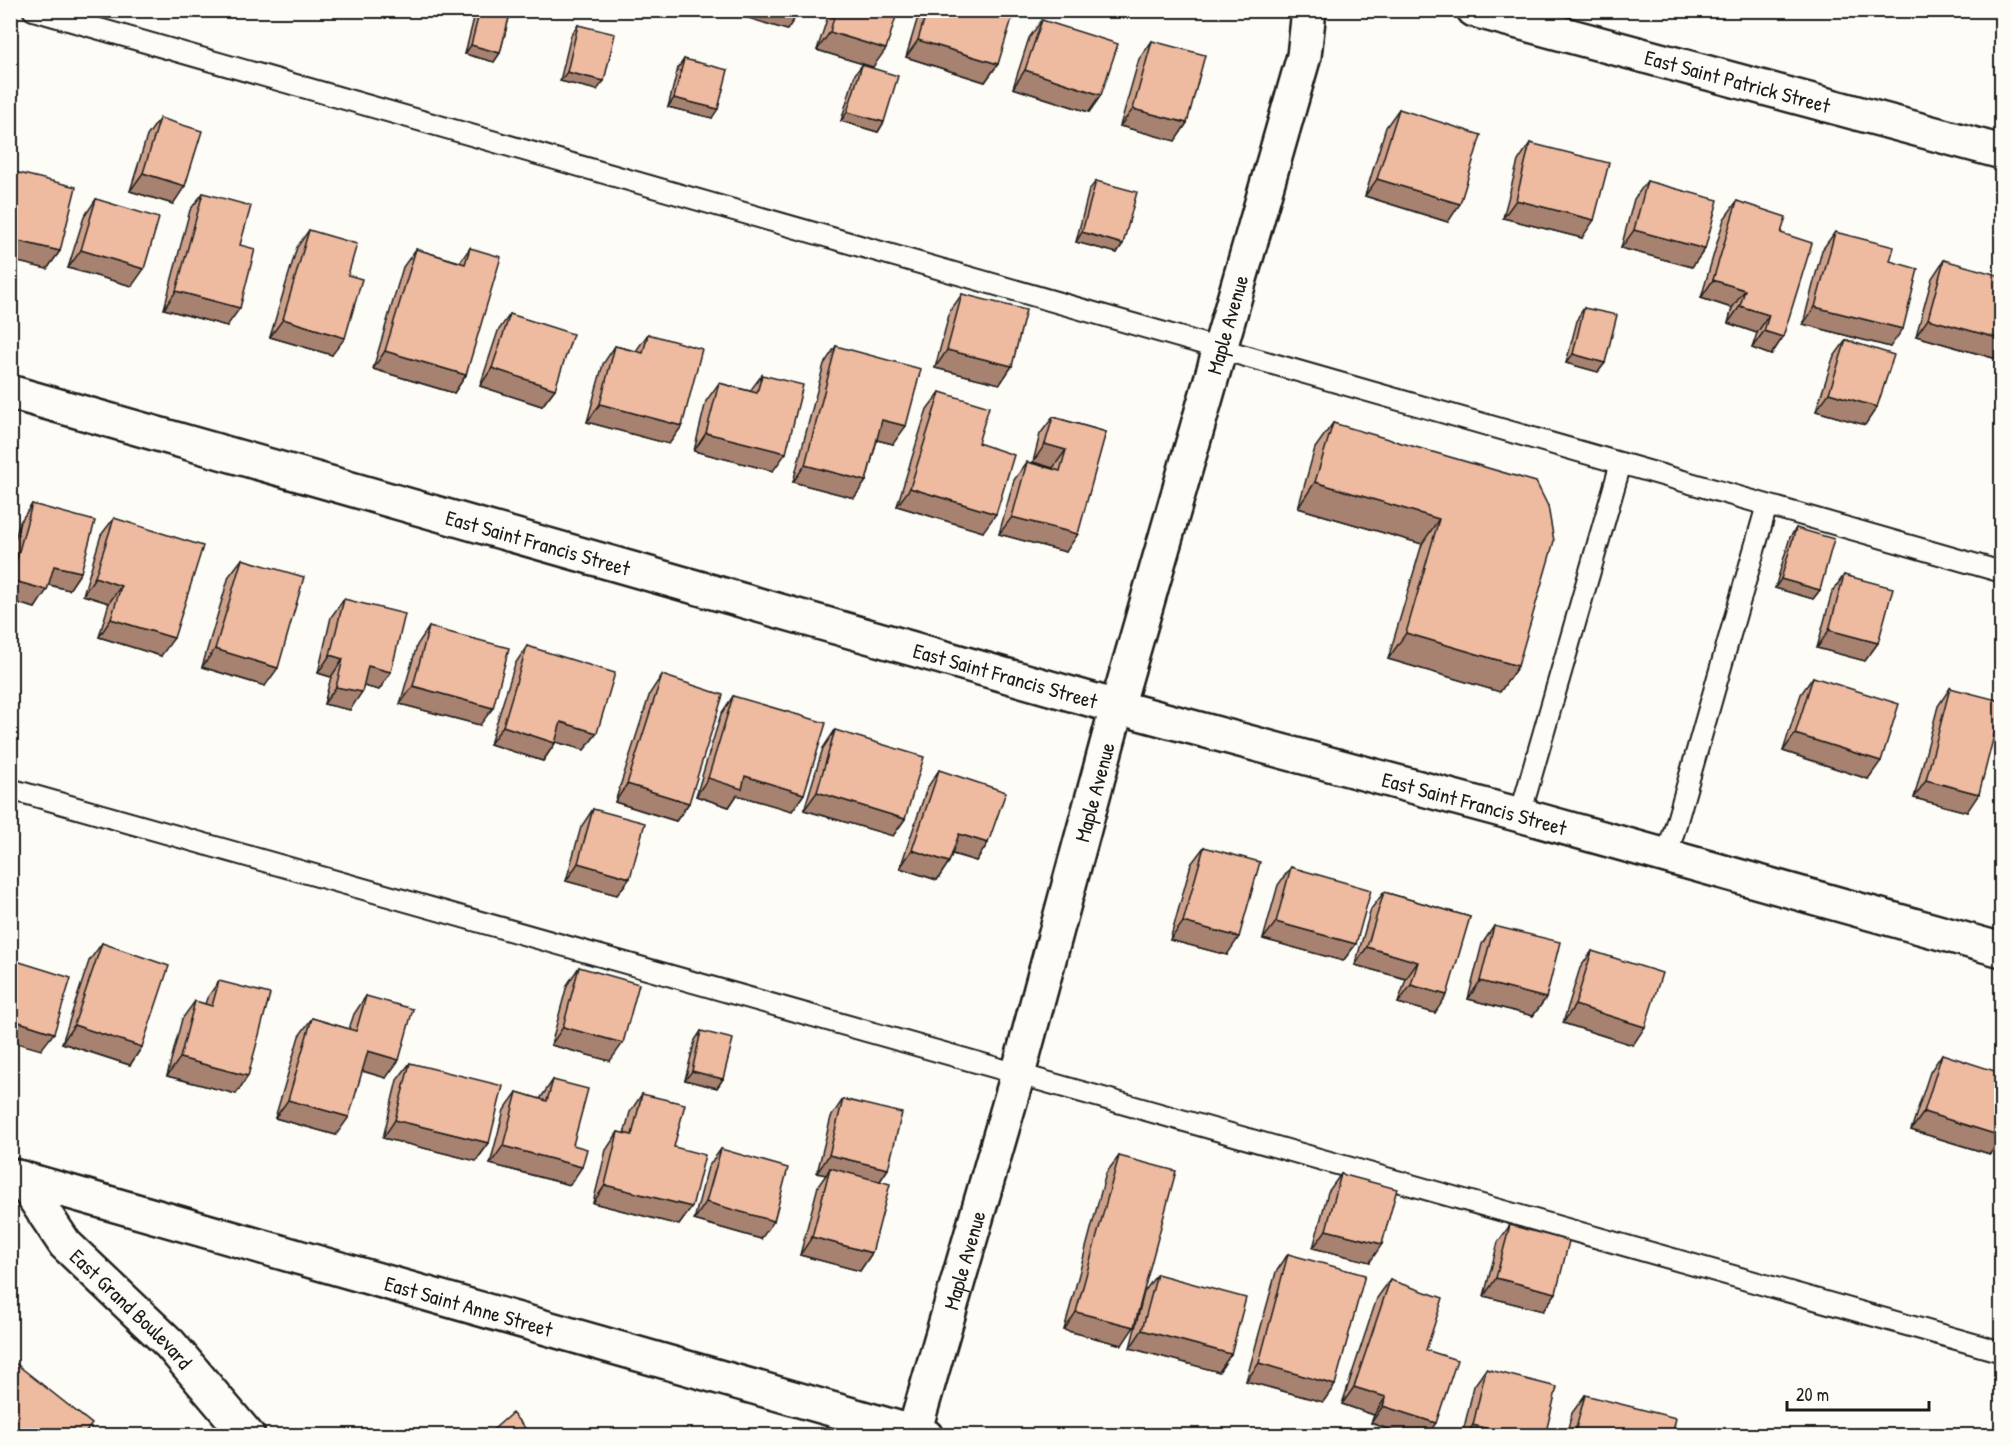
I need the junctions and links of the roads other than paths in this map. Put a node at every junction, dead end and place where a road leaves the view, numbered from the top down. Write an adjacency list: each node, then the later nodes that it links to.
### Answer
1 (33, 10): 5 (lane)
2 (1310, 10): 5 (street, Maple Avenue)
3 (1474, 10): 4 (street, East Saint Patrick Street)
4 (2001, 152)
5 (1219, 348): 7 (lane); 10 (street, Maple Avenue)
6 (10, 392): 10 (street, East Saint Francis Street)
7 (1621, 463): 8 (lane); 12 (lane)
8 (1767, 505): 9 (lane); 13 (lane)
9 (2001, 572)
10 (1117, 707): 12 (street, East Saint Francis Street); 15 (street, Maple Avenue)
11 (10, 789): 15 (lane)
12 (1520, 815): 13 (street, East Saint Francis Street)
13 (1667, 856): 14 (street, East Saint Francis Street)
14 (2001, 950)
15 (1018, 1074): 17 (lane); 18 (street, Maple Avenue)
16 (16, 1177): 18 (street, East Saint Anne Street); 19 (street, East Grand Boulevard)
17 (2001, 1352)
18 (918, 1434)
19 (248, 1436)

